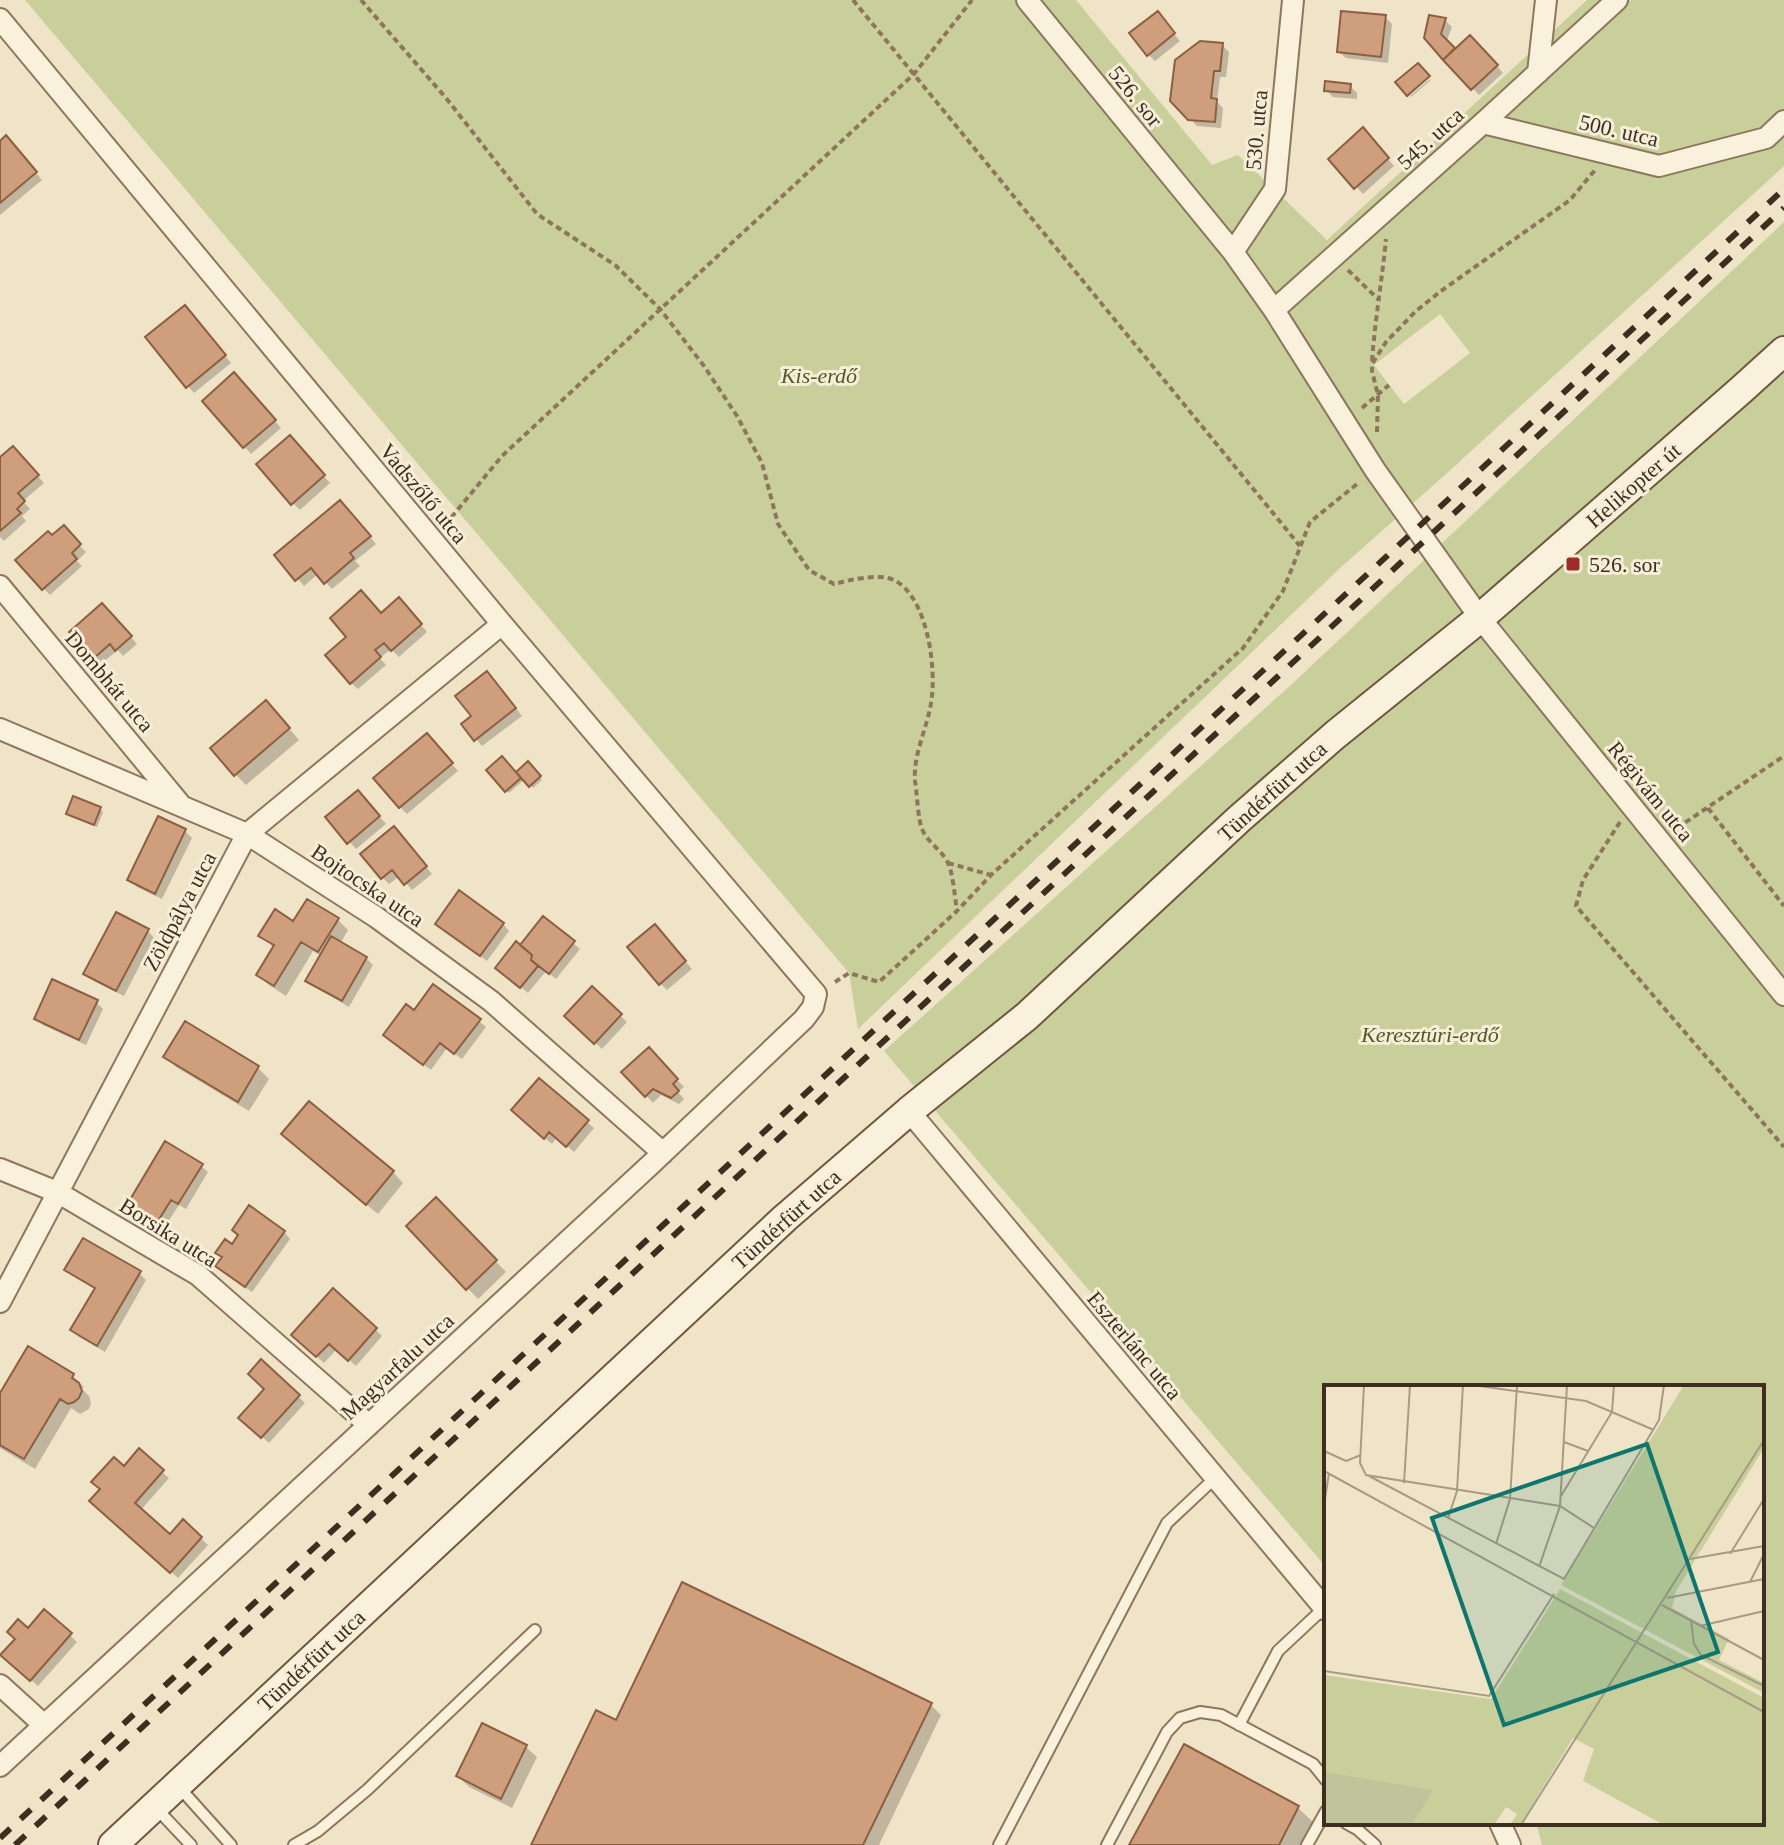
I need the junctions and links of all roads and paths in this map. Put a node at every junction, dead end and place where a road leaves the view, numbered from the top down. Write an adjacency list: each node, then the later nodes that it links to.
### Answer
1 (361, 0): 9 (path)
2 (371, 0): 9 (path)
3 (853, 0): 12 (path)
4 (972, 0): 12 (path)
5 (1027, 0): 17 (street, 526. sor)
6 (1293, 0): 17 (street, 530. utca)
7 (1546, 0): 11 (street)
8 (1617, 0): 11 (street, 545. utca)
9 (367, 7): 20 (path)
10 (0, 19): 28 (street, Vadszőlő utca)
11 (1538, 73): 14 (street, 545. utca)
12 (914, 74): 20 (path); 29 (path)
13 (1784, 121): 15 (street, 500. utca)
14 (1483, 123): 15 (street, 500. utca); 16 (street, 545. utca)
15 (1601, 151): 23 (path)
16 (1389, 207): 18 (street, 545. utca); 19 (path)
17 (1233, 252): 21 (street, 526. sor)
18 (1334, 257): 19 (path); 21 (street, 545. utca)
19 (1378, 299): 23 (path)
20 (660, 309): 28 (path); 40 (path)
21 (1274, 310): 26 (street, 526. sor)
22 (1784, 351): 31 (street, Helikopter út)
23 (1372, 364): 25 (path)
24 (1389, 385): 25 (path)
25 (1378, 395): 26 (path); 27 (path)
26 (1345, 423): 27 (street, 526. sor)
27 (1375, 470): 29 (path); 31 (street, 526. sor)
28 (433, 541): 32 (street, Vadszőlő utca)
29 (1300, 546): 41 (path)
30 (0, 586): 35 (street, Dombhát utca)
31 (1480, 618): 37 (street, Régivám utca); 46 (street, Tündérfürt utca)
32 (502, 624): 38 (street, Zöldpálya utca); 44 (street, Vadszőlő utca)
33 (0, 729): 35 (street, Bojtocska utca)
34 (1784, 756): 36 (path)
35 (183, 807): 38 (street, Bojtocska utca)
36 (1708, 808): 39 (path); 42 (path)
37 (1635, 810): 39 (street, Régivám utca); 47 (path)
38 (247, 834): 48 (street, Bojtocska utca); 50 (street, Zöldpálya utca)
39 (1659, 840): 45 (street, Régivám utca)
40 (948, 863): 41 (path); 43 (path)
41 (991, 875): 43 (path)
42 (1784, 906)
43 (957, 911): 44 (path)
44 (816, 994): 48 (street, Magyarfalu utca)
45 (1784, 995)
46 (909, 1111): 53 (street, Eszterlánc utca); 62 (street, Tündérfürt utca)
47 (1784, 1147)
48 (663, 1153): 52 (street, Magyarfalu utca)
49 (0, 1169): 50 (street, Borsika utca)
50 (57, 1192): 51 (street, Zöldpálya utca); 52 (street, Borsika utca)
51 (0, 1302)
52 (369, 1425): 58 (street, Magyarfalu utca)
53 (1215, 1478): 54 (street, Eszterlánc utca); 71 (lane)
54 (1324, 1608)
55 (1324, 1610): 59 (lane)
56 (535, 1630): 70 (lane)
57 (0, 1685): 58 (street)
58 (44, 1725): 60 (street, Magyarfalu utca)
59 (1239, 1725): 61 (lane); 72 (lane)
60 (0, 1766)
61 (1324, 1778)
62 (177, 1785): 63 (street, Tündérfürt utca); 69 (lane)
63 (155, 1807): 67 (street, Tündérfürt utca); 68 (lane)
64 (1324, 1815): 73 (lane)
65 (1350, 1825): 74 (lane)
66 (1501, 1825): 75 (street)
67 (113, 1845)
68 (191, 1845)
69 (231, 1845)
70 (294, 1845)
71 (999, 1845)
72 (1107, 1845)
73 (1307, 1845)
74 (1375, 1845)
75 (1510, 1845)

